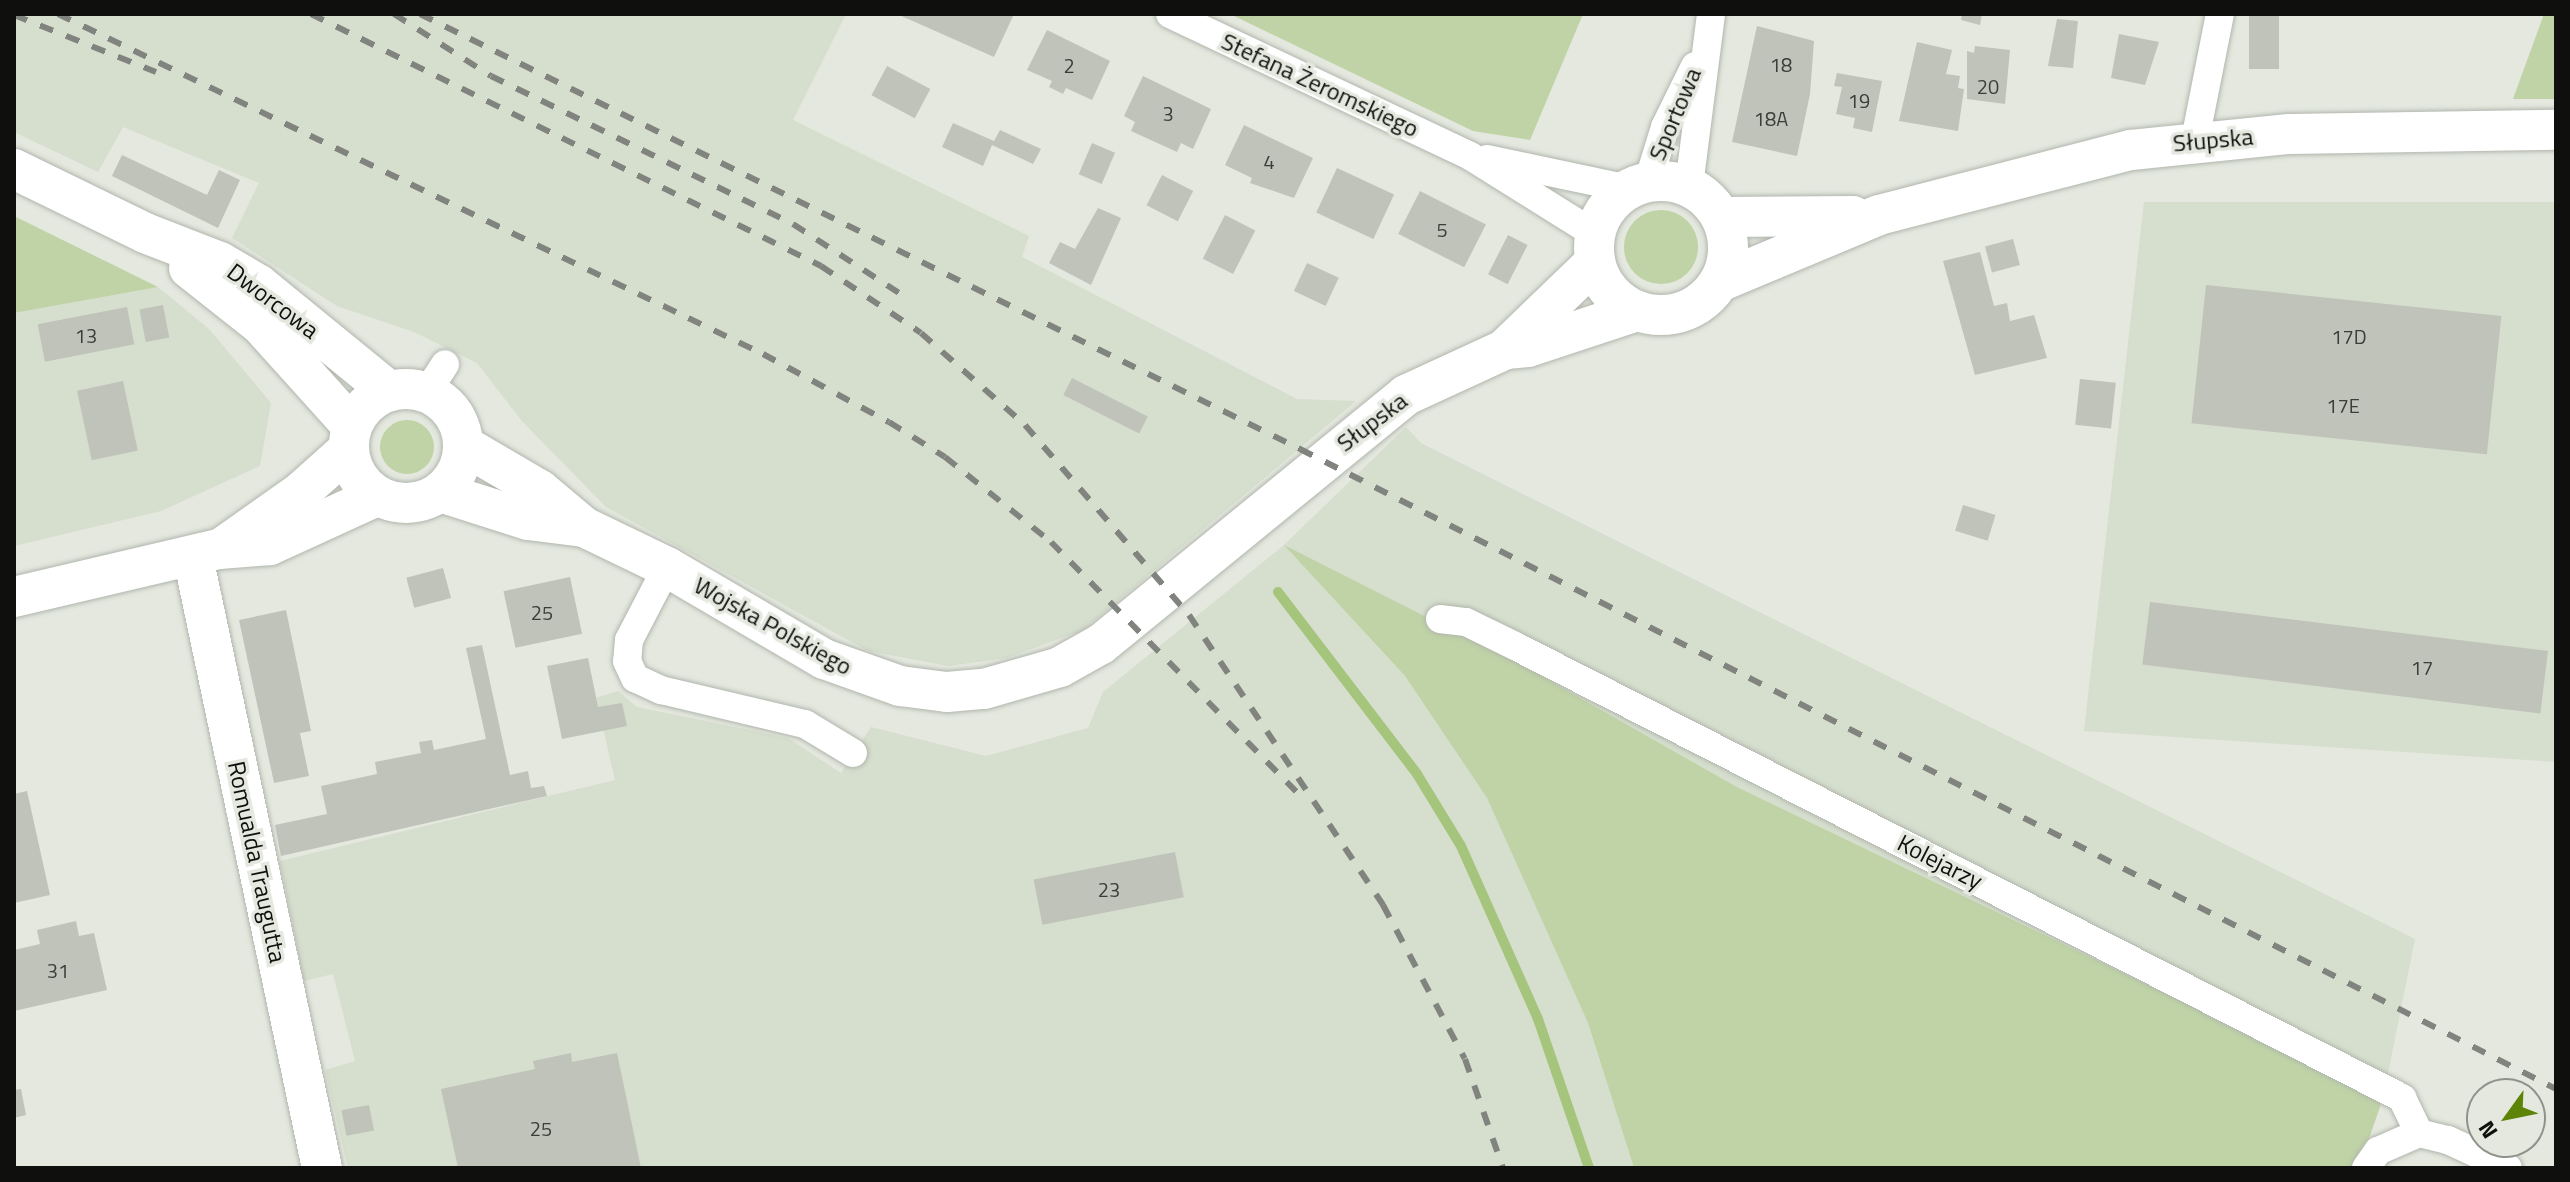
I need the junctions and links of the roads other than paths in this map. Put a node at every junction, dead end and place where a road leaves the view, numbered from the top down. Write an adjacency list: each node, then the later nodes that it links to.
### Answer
1 (1170, 14): 7 (street, Stefana Żeromskiego)
2 (1711, 14): 4 (street, Sportowa)
3 (2220, 14): 6 (street)
4 (1704, 47): 9 (street, Sportowa); 10 (street, Sportowa)
5 (2556, 130): 6 (street, Słupska)
6 (2195, 140): 11 (street, Słupska)
7 (1470, 156): 9 (street, Stefana Żeromskiego); 14 (street, Stefana Żeromskiego)
8 (14, 169): 13 (street, Dworcowa)
9 (1638, 185): 10 (street); 14 (street)
10 (1689, 186): 12 (street)
11 (1879, 215): 12 (street, Słupska); 15 (street, Słupska)
12 (1721, 217): 15 (street)
13 (145, 233): 18 (street, Dworcowa); 19 (street, Dworcowa)
14 (1595, 248): 16 (street); 17 (street, Słupska)
15 (1719, 282): 16 (street)
16 (1637, 311): 17 (street, Słupska)
17 (1506, 349): 23 (street, Słupska)
18 (420, 382): 19 (street); 20 (street)
19 (350, 438): 22 (street); 25 (street)
20 (463, 445): 21 (street); 24 (street, Wojska Polskiego)
21 (440, 492): 22 (street); 24 (street, Wojska Polskiego)
22 (377, 496): 25 (street)
23 (1253, 520): 26 (street, Wojska Polskiego)
24 (584, 527): 26 (street, Wojska Polskiego)
25 (206, 553): 27 (street); 31 (street, Romualda Traugutta)
26 (667, 567): 29 (street)
27 (14, 597)
28 (1440, 619): 30 (street, Kolejarzy)
29 (853, 753)
30 (2419, 1133): 32 (street); 33 (street)
31 (322, 1168)
32 (2366, 1168)
33 (2508, 1168)

